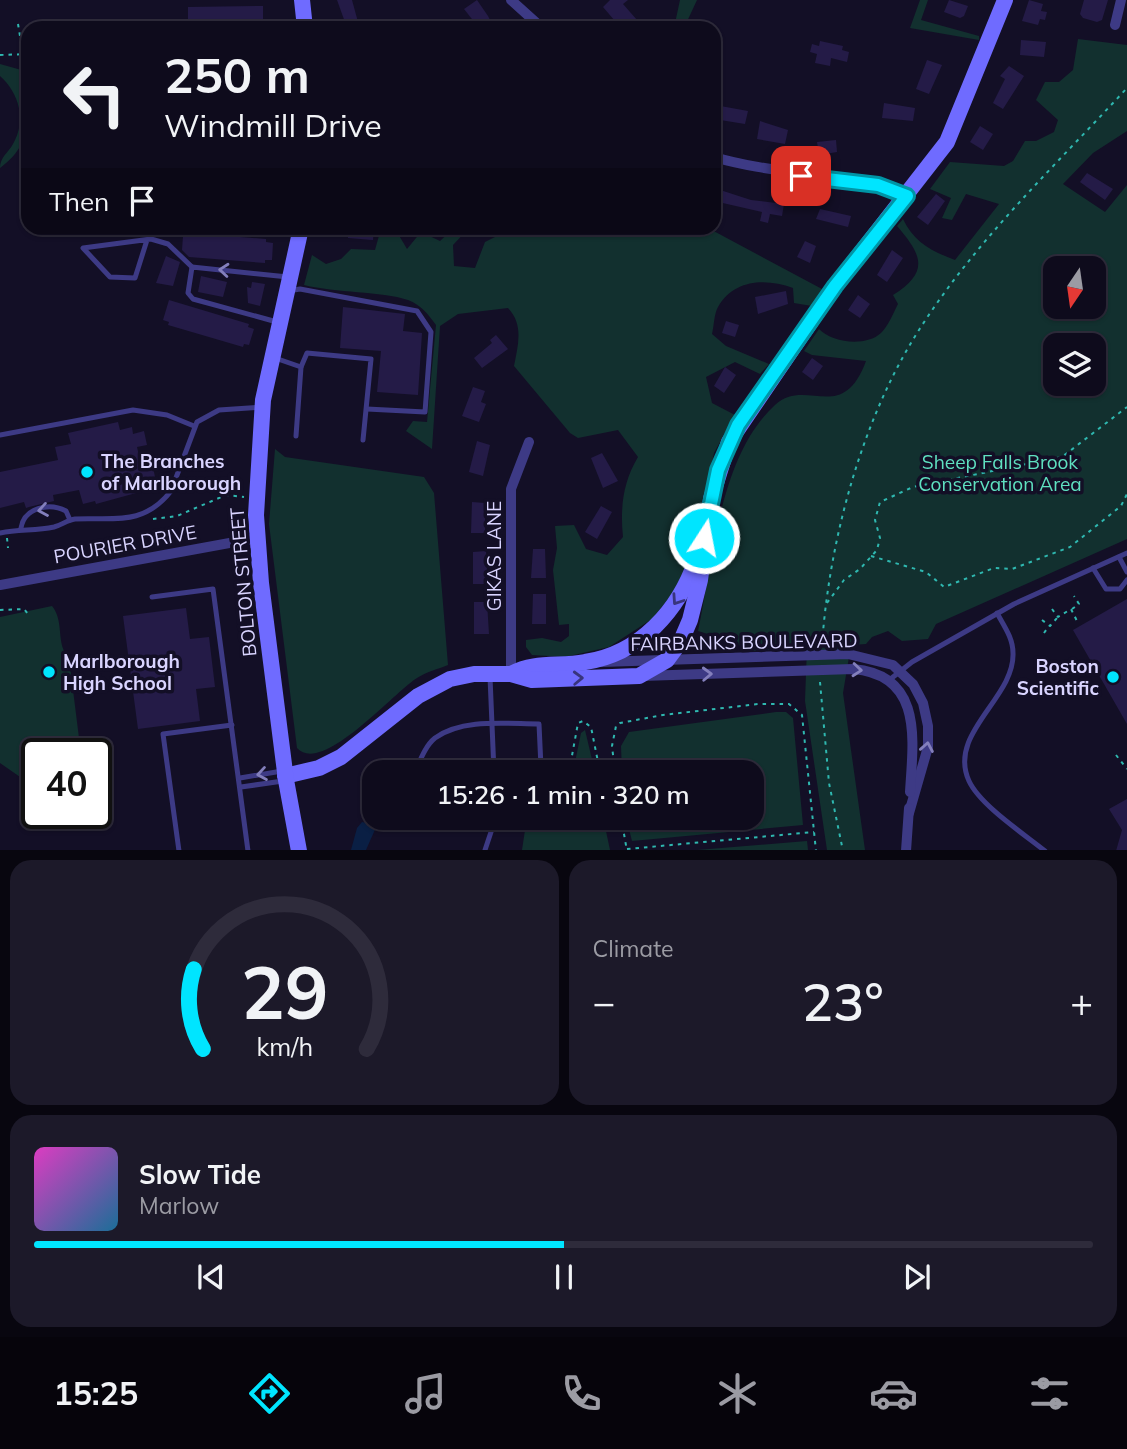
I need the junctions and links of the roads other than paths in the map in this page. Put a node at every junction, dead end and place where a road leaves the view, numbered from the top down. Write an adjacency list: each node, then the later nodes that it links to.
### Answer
1 (302, 0): 5 (street)
2 (512, 0): 6 (street)
3 (1004, 0): 9 (street)
4 (1121, 0): 7 (street)
5 (304, 21)
6 (534, 21)
7 (1115, 26)
8 (721, 159): 9 (street)
9 (907, 196): 28 (street)
10 (300, 235): 13 (street, BOLTON STREET)
11 (146, 240): 11 (lane); 12 (lane)
12 (192, 267): 13 (lane, one-way to 12); 14 (lane)
13 (290, 284): 14 (street, BOLTON STREET); 18 (lane)
14 (280, 323): 15 (street, BOLTON STREET)
15 (272, 357): 16 (lane); 17 (street, BOLTON STREET)
16 (301, 367): 18 (lane); 21 (lane)
17 (262, 407): 19 (lane); 27 (street, BOLTON STREET)
18 (367, 409): 22 (lane)
19 (194, 426): 20 (lane); 24 (lane)
20 (0, 435)
21 (296, 436)
22 (363, 440)
23 (529, 442): 41 (street, GIKAS LANE)
24 (70, 520): 25 (lane); 25 (lane, one-way to 25)
25 (21, 528): 26 (lane)
26 (0, 533)
27 (257, 538): 34 (street, POURIER DRIVE); 49 (street, BOLTON STREET)
28 (704, 538): 37 (street); 38 (street, one-way to 38)
29 (1127, 553): 30 (lane)
30 (1119, 557): 31 (lane); 32 (lane)
31 (1093, 568): 33 (lane); 36 (lane)
32 (1127, 572)
33 (1127, 580)
34 (0, 585)
35 (152, 597): 45 (lane)
36 (997, 613): 39 (lane); 59 (lane)
37 (667, 660): 38 (street, FAIRBANKS BOULEVARD); 39 (street, FAIRBANKS BOULEVARD); 42 (street)
38 (586, 662): 41 (street)
39 (900, 670): 43 (lane); 52 (street, one-way to 39)
40 (490, 674): 41 (street); 44 (lane); 49 (street)
41 (511, 674): 42 (street, one-way to 42)
42 (639, 676): 43 (street, FAIRBANKS BOULEVARD, one-way to 43)
43 (888, 681): 52 (street)
44 (491, 723): 46 (lane); 47 (lane); 48 (lane)
45 (232, 725): 50 (lane); 54 (lane)
46 (422, 760)
47 (493, 760)
48 (541, 760)
49 (285, 775): 50 (lane, one-way to 50); 51 (lane); 56 (street, BOLTON STREET)
50 (240, 778): 51 (lane)
51 (241, 787): 55 (lane)
52 (909, 813): 58 (street)
53 (492, 830): 57 (lane)
54 (178, 850)
55 (248, 850)
56 (299, 850)
57 (485, 850)
58 (906, 850)
59 (1045, 850)

